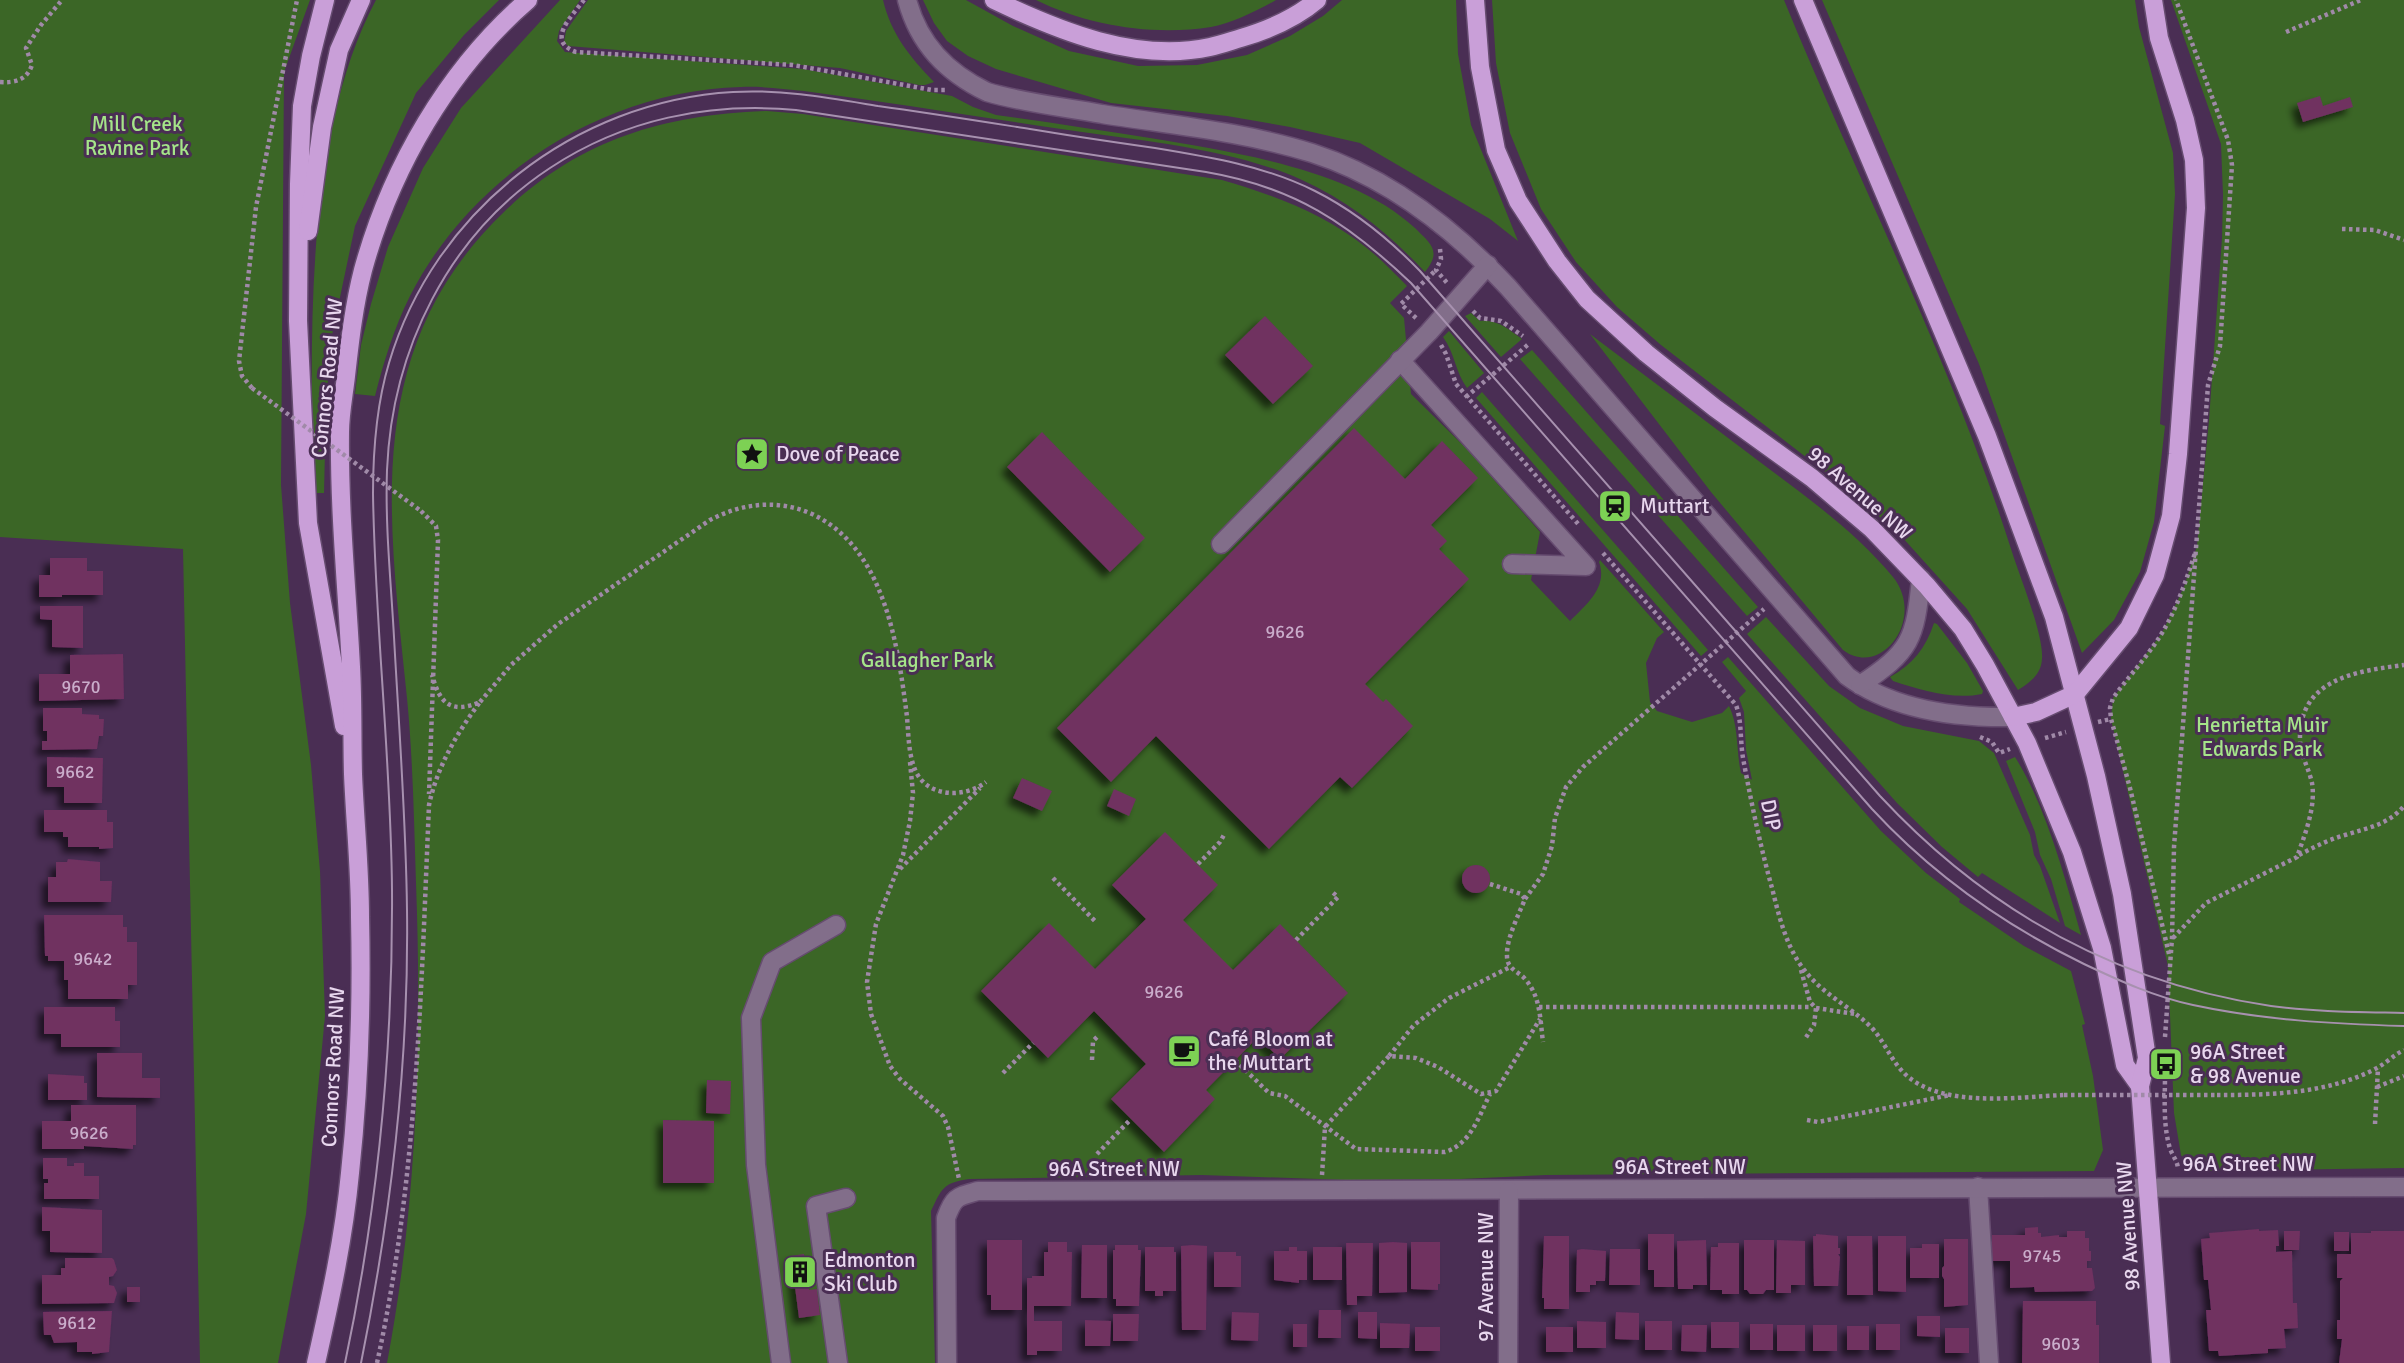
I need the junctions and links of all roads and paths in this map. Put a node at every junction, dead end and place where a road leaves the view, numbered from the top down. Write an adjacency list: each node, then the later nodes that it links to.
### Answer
1 (62, 0): 16 (path)
2 (297, 0): 45 (path, bridge)
3 (326, 0): 24 (main road, Connors Road NW)
4 (361, 0): 24 (main road)
5 (528, 0): 55 (main road, Connors Road NW)
6 (584, 0): 17 (path)
7 (907, 0): 21 (street)
8 (994, 0): 9 (main road)
9 (1317, 0)
10 (1475, 0): 37 (main road, 98 Avenue NW)
11 (1802, 0): 47 (main road, 98 Avenue NW)
12 (2153, 0): 47 (main road)
13 (2176, 0): 35 (path)
14 (2361, 0): 15 (path)
15 (2286, 32)
16 (0, 82)
17 (947, 86)
18 (2342, 229): 19 (path)
19 (2404, 240)
20 (1437, 244): 22 (path)
21 (1488, 265): 23 (street); 46 (street)
22 (1436, 270): 23 (path); 25 (path)
23 (1460, 297): 25 (street); 26 (path)
24 (298, 321): 55 (main road, Connors Road NW)
25 (1429, 332): 28 (street); 31 (path)
26 (1530, 342): 27 (path); 29 (path)
27 (1535, 348)
28 (1400, 360): 34 (street); 36 (street)
29 (1483, 383): 30 (path); 31 (path)
30 (1488, 388)
31 (1466, 397): 32 (path)
32 (1585, 533)
33 (1595, 543): 43 (path)
34 (1221, 544)
35 (2197, 545): 50 (path); 68 (path)
36 (1512, 564)
37 (1921, 579): 46 (street); 49 (main road, 98 Avenue NW)
38 (1755, 599): 39 (path)
39 (1764, 609): 40 (path); 42 (path)
40 (1772, 618)
41 (1713, 646): 42 (path)
42 (1718, 650): 43 (path)
43 (1702, 665): 65 (path); 70 (path, DIP)
44 (2404, 665): 59 (path)
45 (432, 675): 48 (path); 56 (path)
46 (1860, 685): 49 (street)
47 (2075, 694): 49 (main road); 51 (main road, 98 Avenue NW)
48 (480, 702): 54 (path); 56 (path)
49 (2013, 717): 53 (main road, 98 Avenue NW)
50 (2111, 719): 51 (path); 71 (path)
51 (2083, 727): 53 (path); 90 (main road, 98 Avenue NW)
52 (1968, 734): 53 (path)
53 (2027, 743): 90 (main road, 98 Avenue NW)
54 (909, 748): 61 (path); 61 (path)
55 (353, 770): 107 (main road, Connors Road NW)
56 (429, 805): 108 (path)
57 (2404, 806): 59 (path)
58 (1225, 833): 60 (path)
59 (2297, 856): 68 (path)
60 (1198, 864)
61 (897, 872): 105 (path)
62 (1053, 878): 66 (path)
63 (1490, 884): 65 (path)
64 (1331, 891): 69 (path)
65 (1525, 900): 72 (path)
66 (1095, 921)
67 (836, 925): 109 (street)
68 (2172, 938): 71 (path)
69 (1296, 940)
70 (1795, 957): 74 (path, DIP); 75 (path)
71 (2170, 959): 81 (path)
72 (1510, 967): 73 (path); 83 (path)
73 (1539, 1007): 74 (path); 76 (path)
74 (1814, 1007): 75 (path); 78 (path)
75 (1859, 1016): 93 (path)
76 (1540, 1019): 79 (path); 92 (path)
77 (1099, 1035): 84 (path)
78 (1805, 1039)
79 (1543, 1042)
80 (1033, 1043): 88 (path)
81 (2165, 1044)
82 (2404, 1050): 86 (path)
83 (1389, 1056): 92 (path); 97 (path)
84 (1092, 1059)
85 (1235, 1060): 97 (path)
86 (2378, 1068): 91 (path); 93 (path, bridge)
87 (2165, 1071): 99 (path)
88 (1003, 1073)
89 (2404, 1076): 91 (path)
90 (2140, 1086): 100 (main road, 98 Avenue NW)
91 (2377, 1087): 96 (path)
92 (1490, 1094): 97 (path)
93 (1950, 1095): 95 (path)
94 (1130, 1119): 98 (path)
95 (1807, 1119)
96 (2375, 1124)
97 (1325, 1127): 104 (path)
98 (1097, 1154)
99 (2178, 1161)
100 (2148, 1186): 101 (street, 96A Street NW); 102 (street, 96A Street NW); 114 (main road, 98 Avenue NW)
101 (1978, 1187): 103 (street, 96A Street NW); 113 (street)
102 (2404, 1187)
103 (1509, 1191): 104 (street, 96A Street NW); 112 (street, 97 Avenue NW)
104 (1322, 1192): 105 (street, 96A Street NW)
105 (958, 1196): 111 (street)
106 (846, 1198): 110 (street)
107 (316, 1363)
108 (377, 1363)
109 (781, 1363)
110 (838, 1363)
111 (947, 1363)
112 (1508, 1363)
113 (1989, 1363)
114 (2161, 1363)

